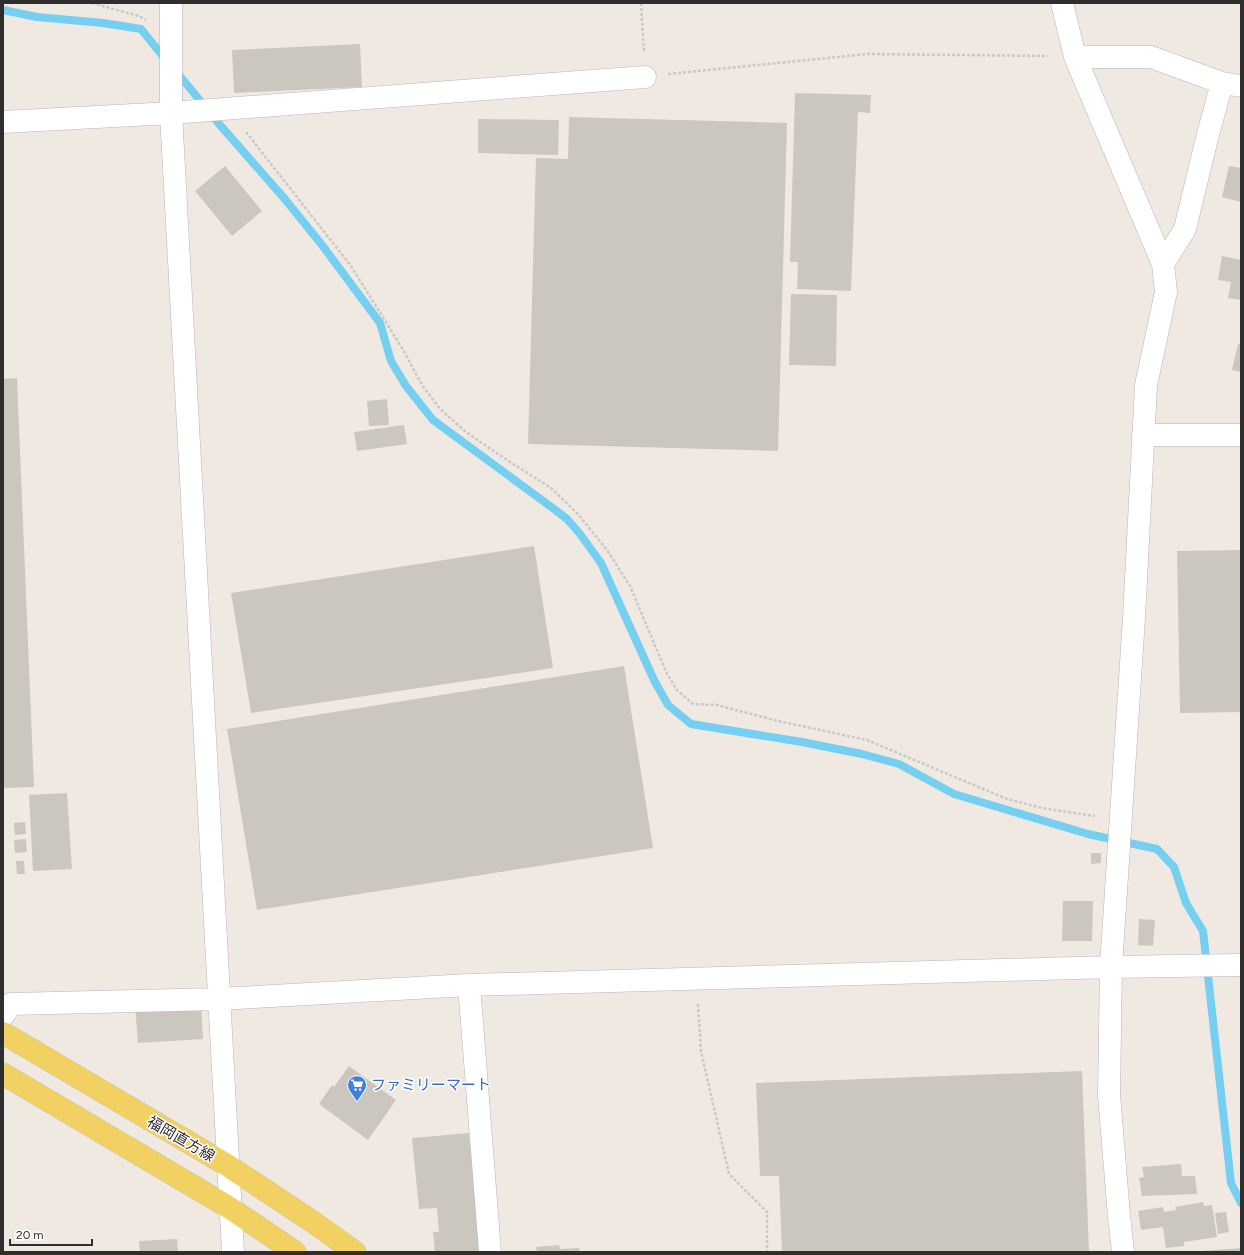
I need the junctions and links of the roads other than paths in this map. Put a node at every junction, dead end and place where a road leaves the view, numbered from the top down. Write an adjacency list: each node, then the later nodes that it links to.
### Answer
1 (170, 3): 6 (street)
2 (1062, 3): 3 (street)
3 (1075, 57): 5 (street); 8 (street)
4 (645, 76): 6 (street)
5 (1232, 85): 8 (street)
6 (171, 112): 7 (street); 14 (street)
7 (3, 122)
8 (1163, 264): 9 (street)
9 (1143, 435): 10 (street); 12 (street)
10 (1241, 435)
11 (1241, 965): 12 (street)
12 (1111, 967): 13 (street); 24 (street)
13 (469, 985): 14 (street); 23 (street)
14 (219, 999): 15 (street); 18 (street)
15 (3, 1016)
16 (3, 1033): 18 (main road, 福岡直方線)
17 (3, 1074): 19 (main road)
18 (227, 1165): 19 (street); 22 (main road, 福岡直方線)
19 (230, 1208): 20 (street); 21 (main road)
20 (233, 1252)
21 (295, 1252)
22 (355, 1252)
23 (490, 1252)
24 (1123, 1252)

